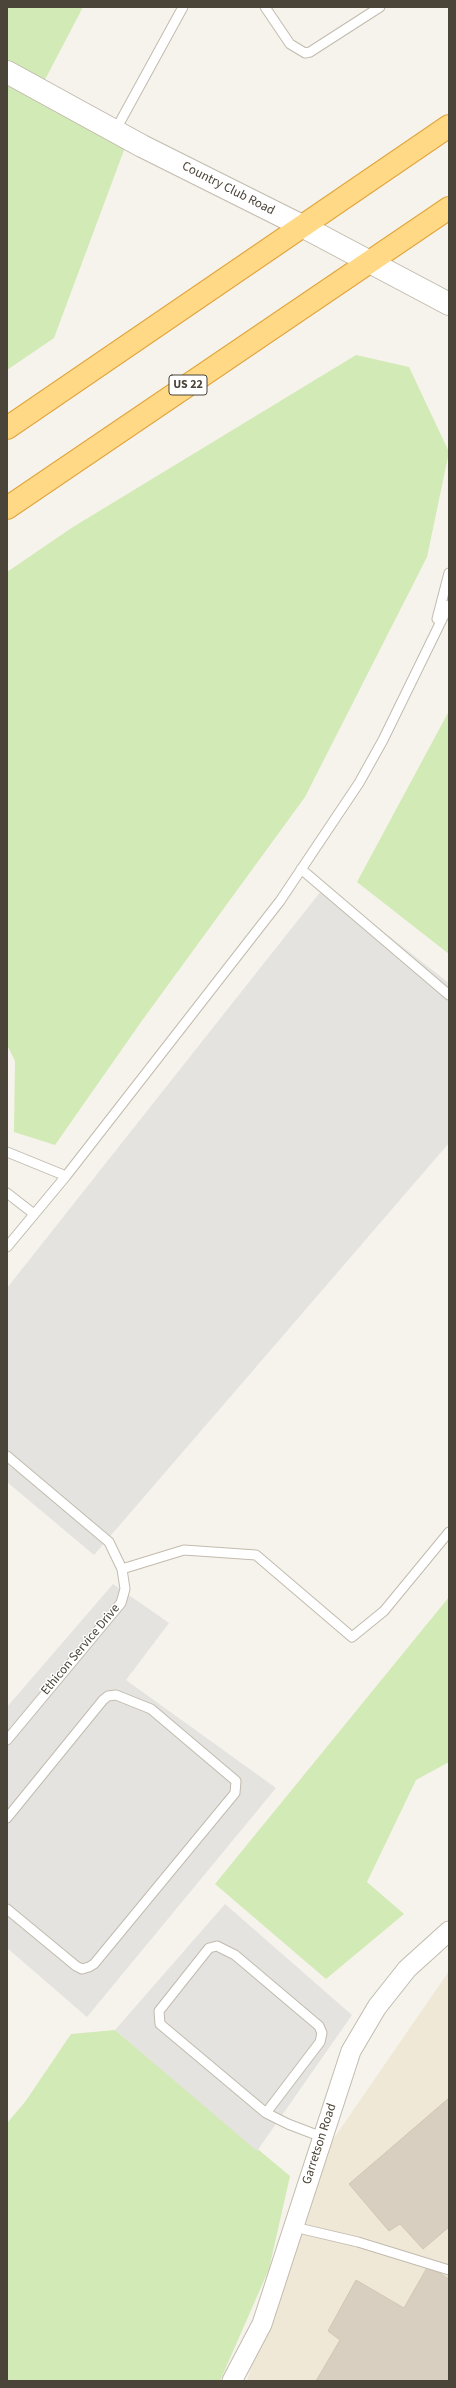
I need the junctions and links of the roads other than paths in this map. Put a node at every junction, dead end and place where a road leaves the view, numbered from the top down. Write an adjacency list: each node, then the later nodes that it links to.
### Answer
1 (182, 7): 6 (lane)
2 (265, 7): 3 (lane)
3 (380, 7)
4 (7, 72): 6 (street, Country Club Road)
5 (449, 126): 8 (highway)
6 (115, 131): 8 (street, Country Club Road)
7 (449, 208): 9 (highway, US 22)
8 (302, 226): 9 (street, Country Club Road); 11 (highway)
9 (368, 262): 10 (street, Country Club Road); 12 (highway, US 22)
10 (447, 306)
11 (7, 428)
12 (7, 508)
13 (449, 573): 15 (lane)
14 (449, 605): 15 (lane)
15 (433, 636): 16 (lane)
16 (301, 869): 17 (lane); 19 (lane)
17 (449, 995)
18 (7, 1152): 19 (lane)
19 (66, 1176): 21 (lane)
20 (7, 1193): 21 (lane)
21 (34, 1214): 22 (lane)
22 (7, 1247)
23 (7, 1456): 25 (lane, Ethicon Service Drive)
24 (449, 1532): 25 (lane)
25 (122, 1569): 26 (lane, Ethicon Service Drive)
26 (7, 1740)
27 (7, 1818): 28 (lane)
28 (7, 1909)
29 (449, 1931): 31 (street, Garretson Road)
30 (266, 2113): 30 (lane); 31 (lane)
31 (322, 2136): 32 (street, Garretson Road)
32 (294, 2227): 33 (lane); 34 (street, Garretson Road)
33 (449, 2270)
34 (232, 2381)

